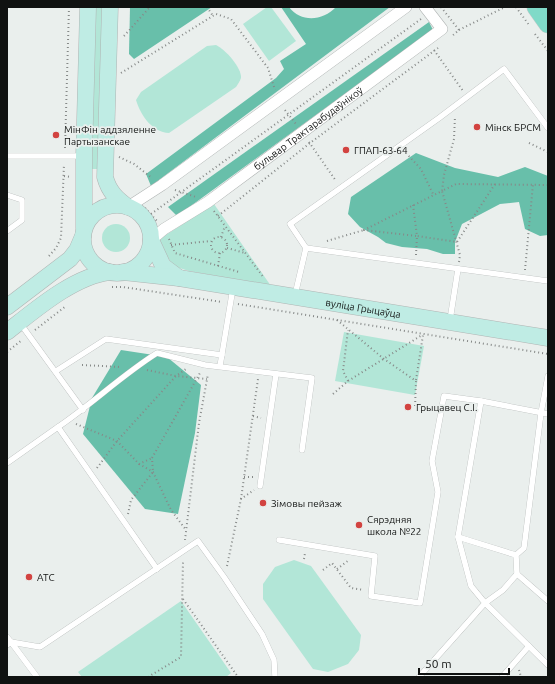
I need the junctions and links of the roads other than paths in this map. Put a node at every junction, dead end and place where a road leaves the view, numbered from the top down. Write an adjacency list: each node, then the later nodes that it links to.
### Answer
1 (88, 7): 9 (main road)
2 (110, 7): 11 (main road)
3 (406, 7): 11 (street)
4 (536, 7): 6 (main road)
5 (427, 10): 14 (street, бульвар Трактарабудаўнікоў)
6 (548, 24)
7 (548, 128): 15 (lane)
8 (7, 156): 9 (lane)
9 (84, 156): 13 (main road)
10 (7, 195): 12 (lane)
11 (134, 204): 13 (main road); 14 (main road)
12 (7, 230)
13 (84, 232): 17 (main road); 22 (main road)
14 (151, 240): 17 (main road); 18 (main road, вуліца Грыцаўца)
15 (306, 248): 16 (lane); 21 (lane)
16 (458, 269): 19 (lane); 23 (lane)
17 (114, 277): 18 (main road, вуліца Грыцаўца); 24 (main road)
18 (180, 278): 20 (main road, вуліца Грыцаўца)
19 (548, 281)
20 (233, 287): 21 (main road, вуліца Грыцаўца); 27 (lane)
21 (295, 297): 23 (main road, вуліца Грыцаўца)
22 (7, 307)
23 (449, 321): 26 (main road, вуліца Грыцаўца)
24 (20, 322): 25 (main road); 29 (lane)
25 (7, 332)
26 (548, 338)
27 (222, 355): 28 (lane); 29 (lane)
28 (220, 366): 30 (lane); 33 (lane)
29 (56, 371): 33 (lane)
30 (276, 374): 37 (lane); 39 (lane)
31 (548, 376): 34 (lane)
32 (481, 401): 34 (lane); 40 (lane); 41 (lane)
33 (83, 410): 36 (lane)
34 (542, 413): 35 (lane); 42 (lane)
35 (548, 414)
36 (58, 427): 38 (lane); 43 (lane)
37 (302, 450)
38 (7, 462)
39 (260, 486)
40 (458, 537): 42 (lane); 46 (lane)
41 (279, 540)
42 (516, 555): 44 (lane)
43 (157, 570): 47 (lane); 51 (lane)
44 (517, 574): 45 (lane); 46 (lane)
45 (548, 601)
46 (485, 603): 48 (lane); 52 (lane)
47 (8, 641): 50 (lane)
48 (529, 646): 49 (lane); 53 (lane)
49 (548, 665)
50 (37, 677)
51 (275, 677)
52 (420, 677)
53 (502, 677)

